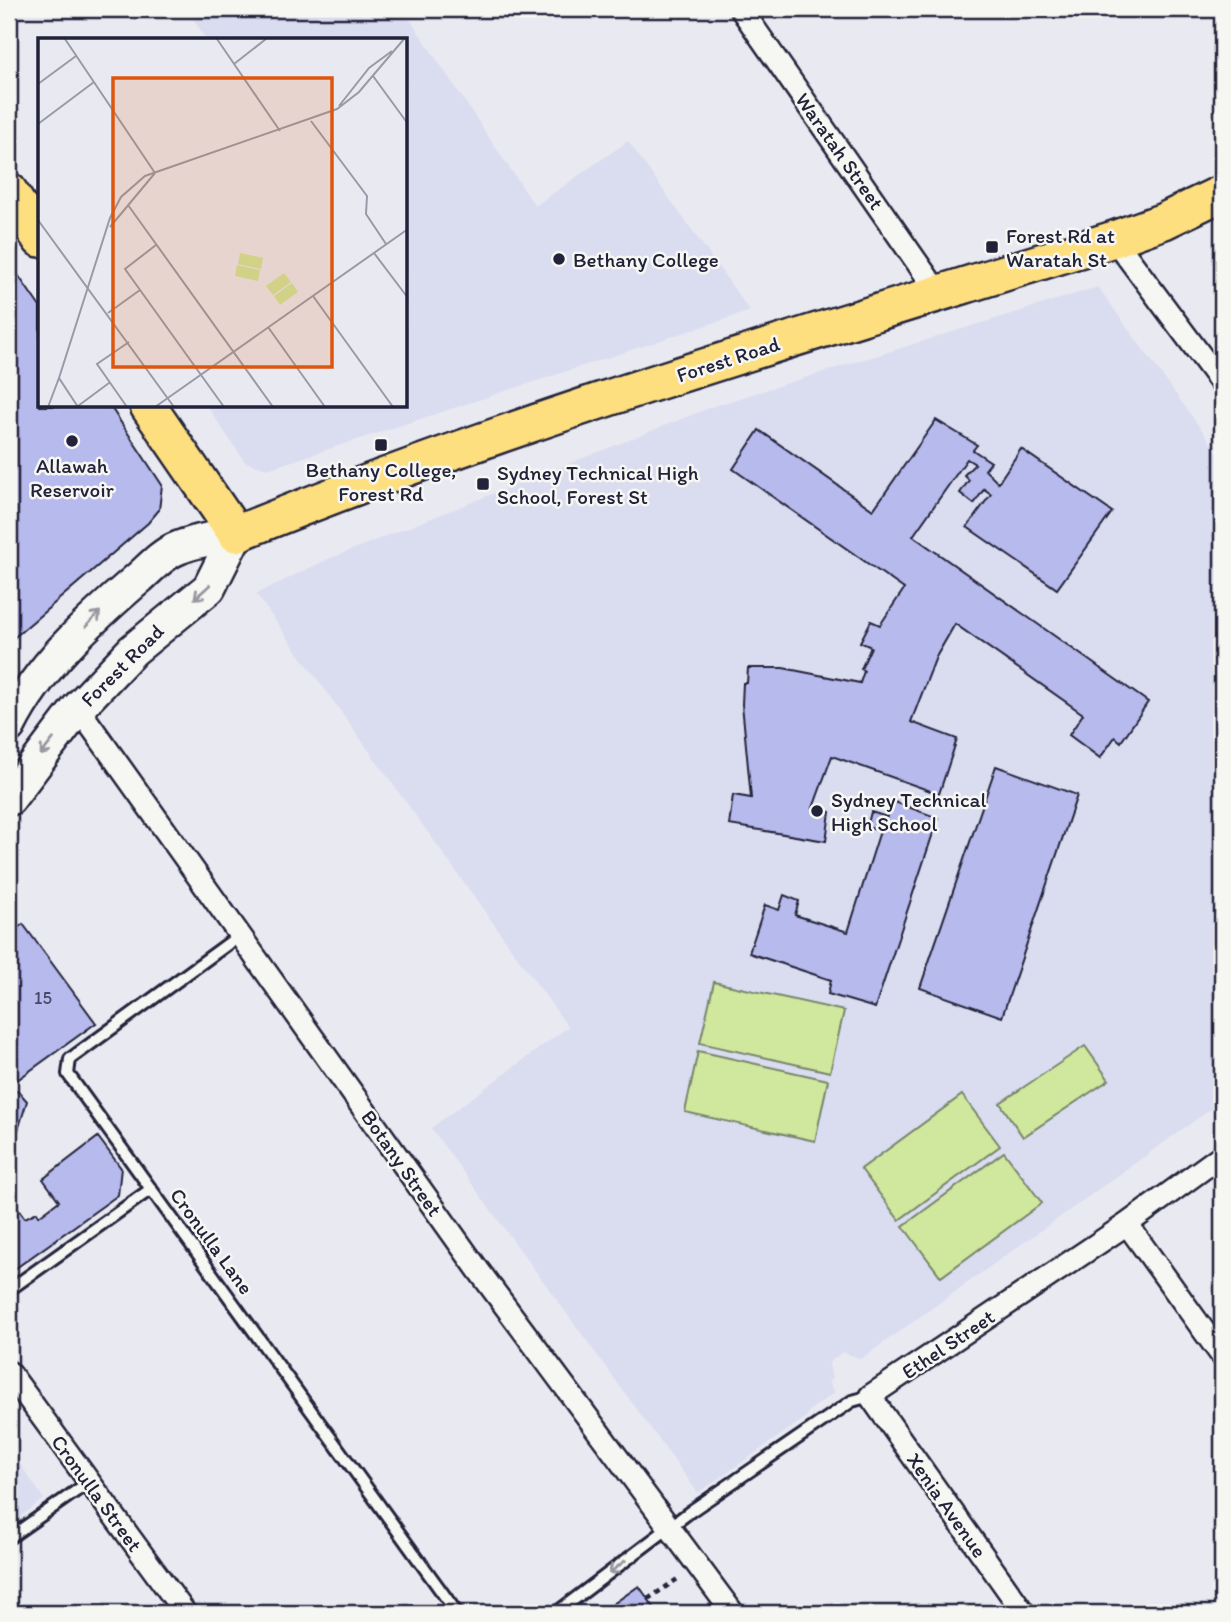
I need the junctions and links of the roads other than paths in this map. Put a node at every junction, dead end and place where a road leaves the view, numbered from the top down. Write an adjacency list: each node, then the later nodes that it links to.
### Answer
1 (741, 9): 6 (street, Waratah Street)
2 (9, 191): 4 (main road)
3 (1222, 193): 5 (main road, Forest Road)
4 (38, 236)
5 (1114, 239): 6 (main road, Forest Road); 7 (street)
6 (939, 294): 9 (main road, Forest Road)
7 (1222, 384)
8 (149, 408): 9 (main road)
9 (236, 534): 10 (main road, Forest Road, one-way to 10); 11 (main road, Forest Road, one-way to 9)
10 (78, 708): 12 (main road, Forest Road, one-way to 12); 13 (street, Botany Street)
11 (9, 726)
12 (9, 799)
13 (240, 935): 15 (lane, Cronulla Lane); 22 (street, Botany Street)
14 (1222, 1154): 16 (street, Ethel Street)
15 (151, 1189): 17 (lane); 25 (lane, Cronulla Lane)
16 (1127, 1224): 18 (street); 20 (street, Ethel Street)
17 (9, 1290)
18 (1222, 1356)
19 (9, 1372): 21 (street, Cronulla Street)
20 (870, 1396): 22 (lane, Ethel Street); 28 (street, Xenia Avenue)
21 (89, 1482): 23 (lane); 24 (street, Cronulla Street)
22 (671, 1526): 26 (lane, Ethel Street, one-way to 26); 27 (street, Botany Street)
23 (9, 1538)
24 (185, 1613)
25 (457, 1613)
26 (556, 1613)
27 (733, 1613)
28 (1024, 1613)

